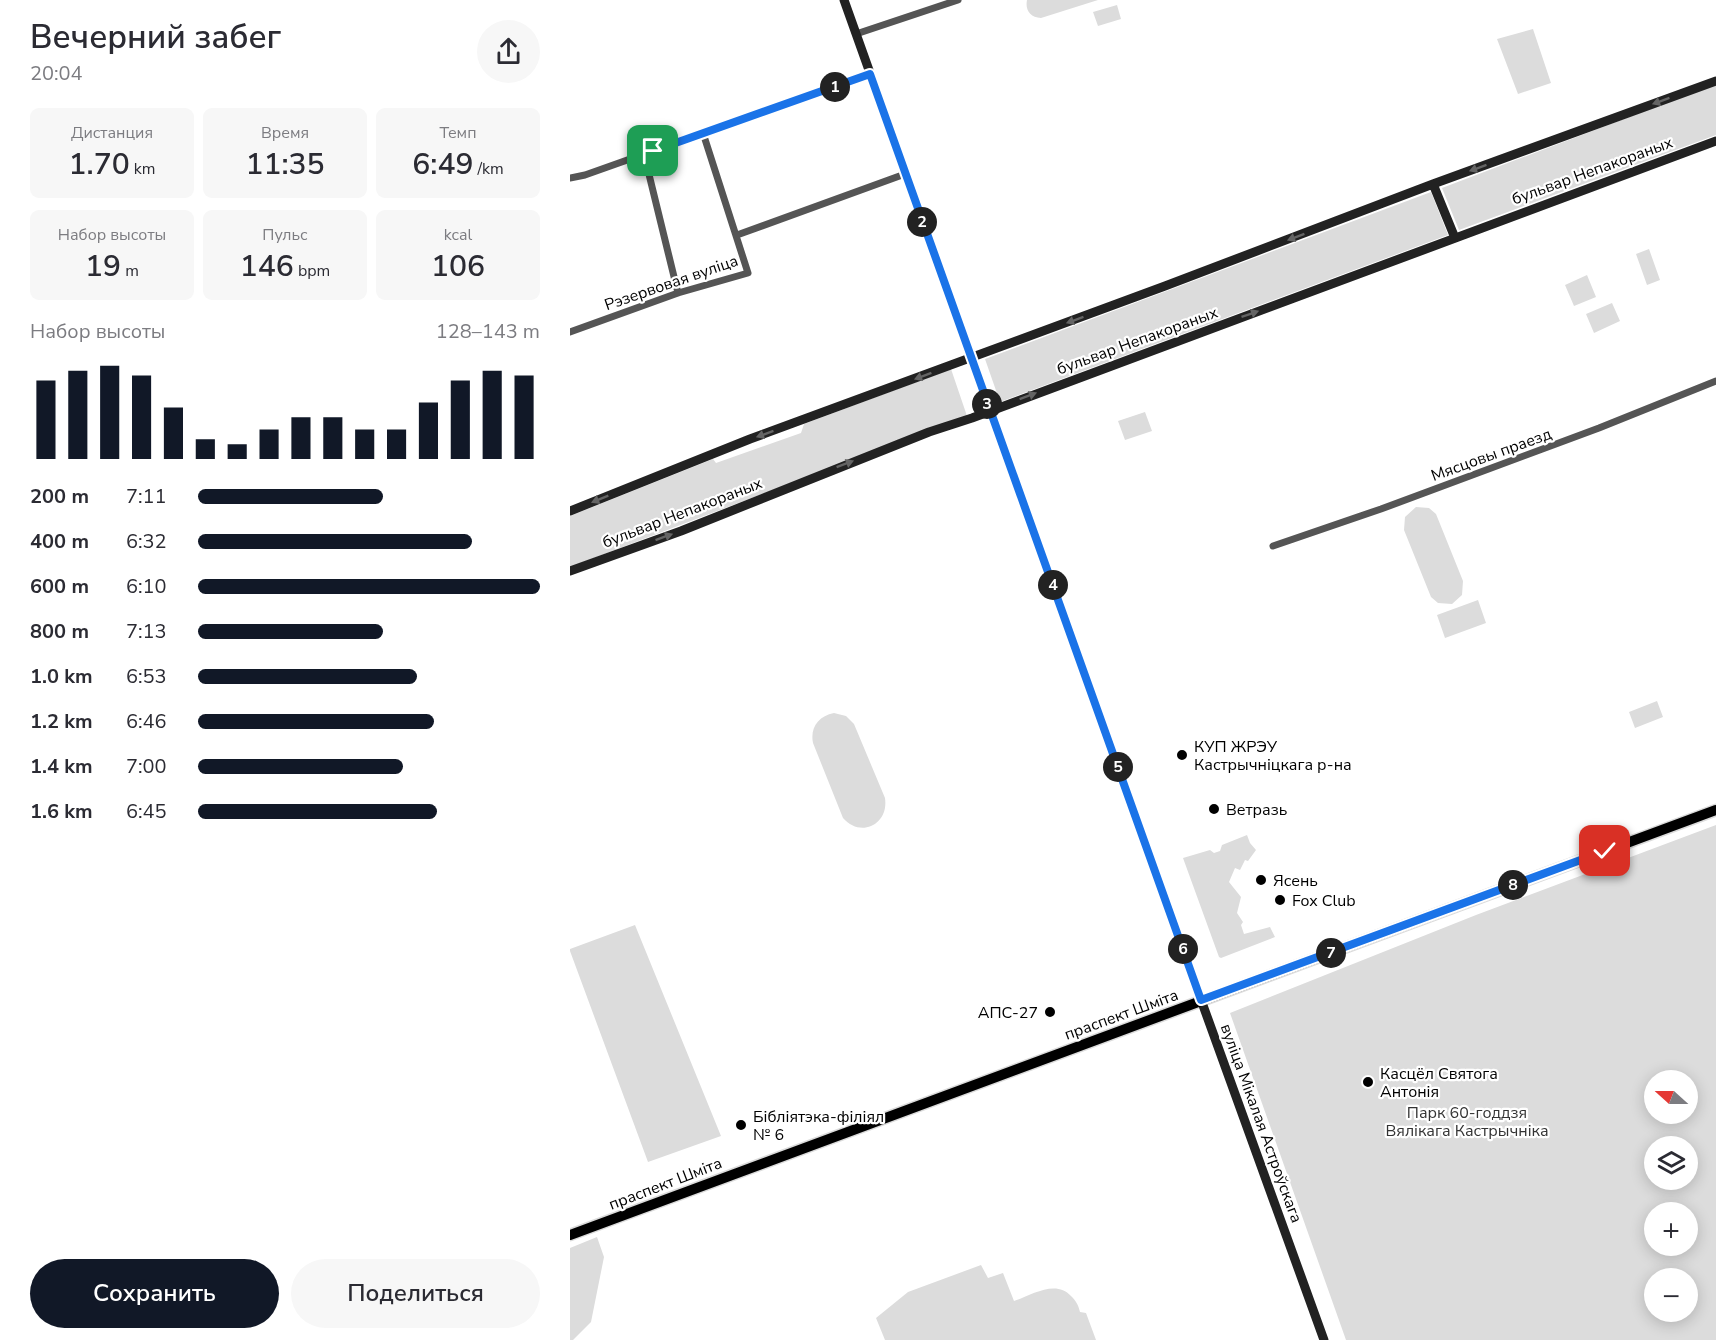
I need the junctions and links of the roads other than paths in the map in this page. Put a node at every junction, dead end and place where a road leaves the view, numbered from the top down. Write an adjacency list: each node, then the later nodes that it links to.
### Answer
1 (844, 0): 3 (main road, вуліца Мікалая Астроўскага)
2 (958, 0): 3 (street)
3 (856, 34): 4 (main road, вуліца Мікалая Астроўскага)
4 (870, 74): 6 (street); 9 (main road, вуліца Мікалая Астроўскага)
5 (1716, 81): 11 (main road, one-way to 11)
6 (703, 133): 8 (street); 12 (street)
7 (1716, 141): 13 (main road, бульвар Непакораных)
8 (644, 154): 10 (street); 14 (street)
9 (906, 174): 12 (street, Рэзервовая вуліца); 16 (main road, вуліца Мікалая Астроўскага)
10 (570, 178)
11 (1433, 184): 13 (main road); 16 (main road, one-way to 16)
12 (737, 235): 14 (street, Рэзервовая вуліца)
13 (1455, 238): 18 (main road, бульвар Непакораных, one-way to 13)
14 (678, 293): 15 (street, Рэзервовая вуліца)
15 (570, 332)
16 (971, 357): 18 (main road, вуліца Мікалая Астроўскага); 19 (main road, one-way to 19)
17 (1716, 381): 20 (street, Мясцовы праезд)
18 (990, 411): 21 (main road, бульвар Непакораных, one-way to 18); 23 (main road, вуліца Мікалая Астроўскага)
19 (570, 511)
20 (1273, 546)
21 (570, 571)
22 (1716, 810): 23 (main road, праспект Шміта)
23 (1201, 1000): 24 (main road, праспект Шміта); 25 (main road, вуліца Мікалая Астроўскага)
24 (570, 1235)
25 (1324, 1340)

